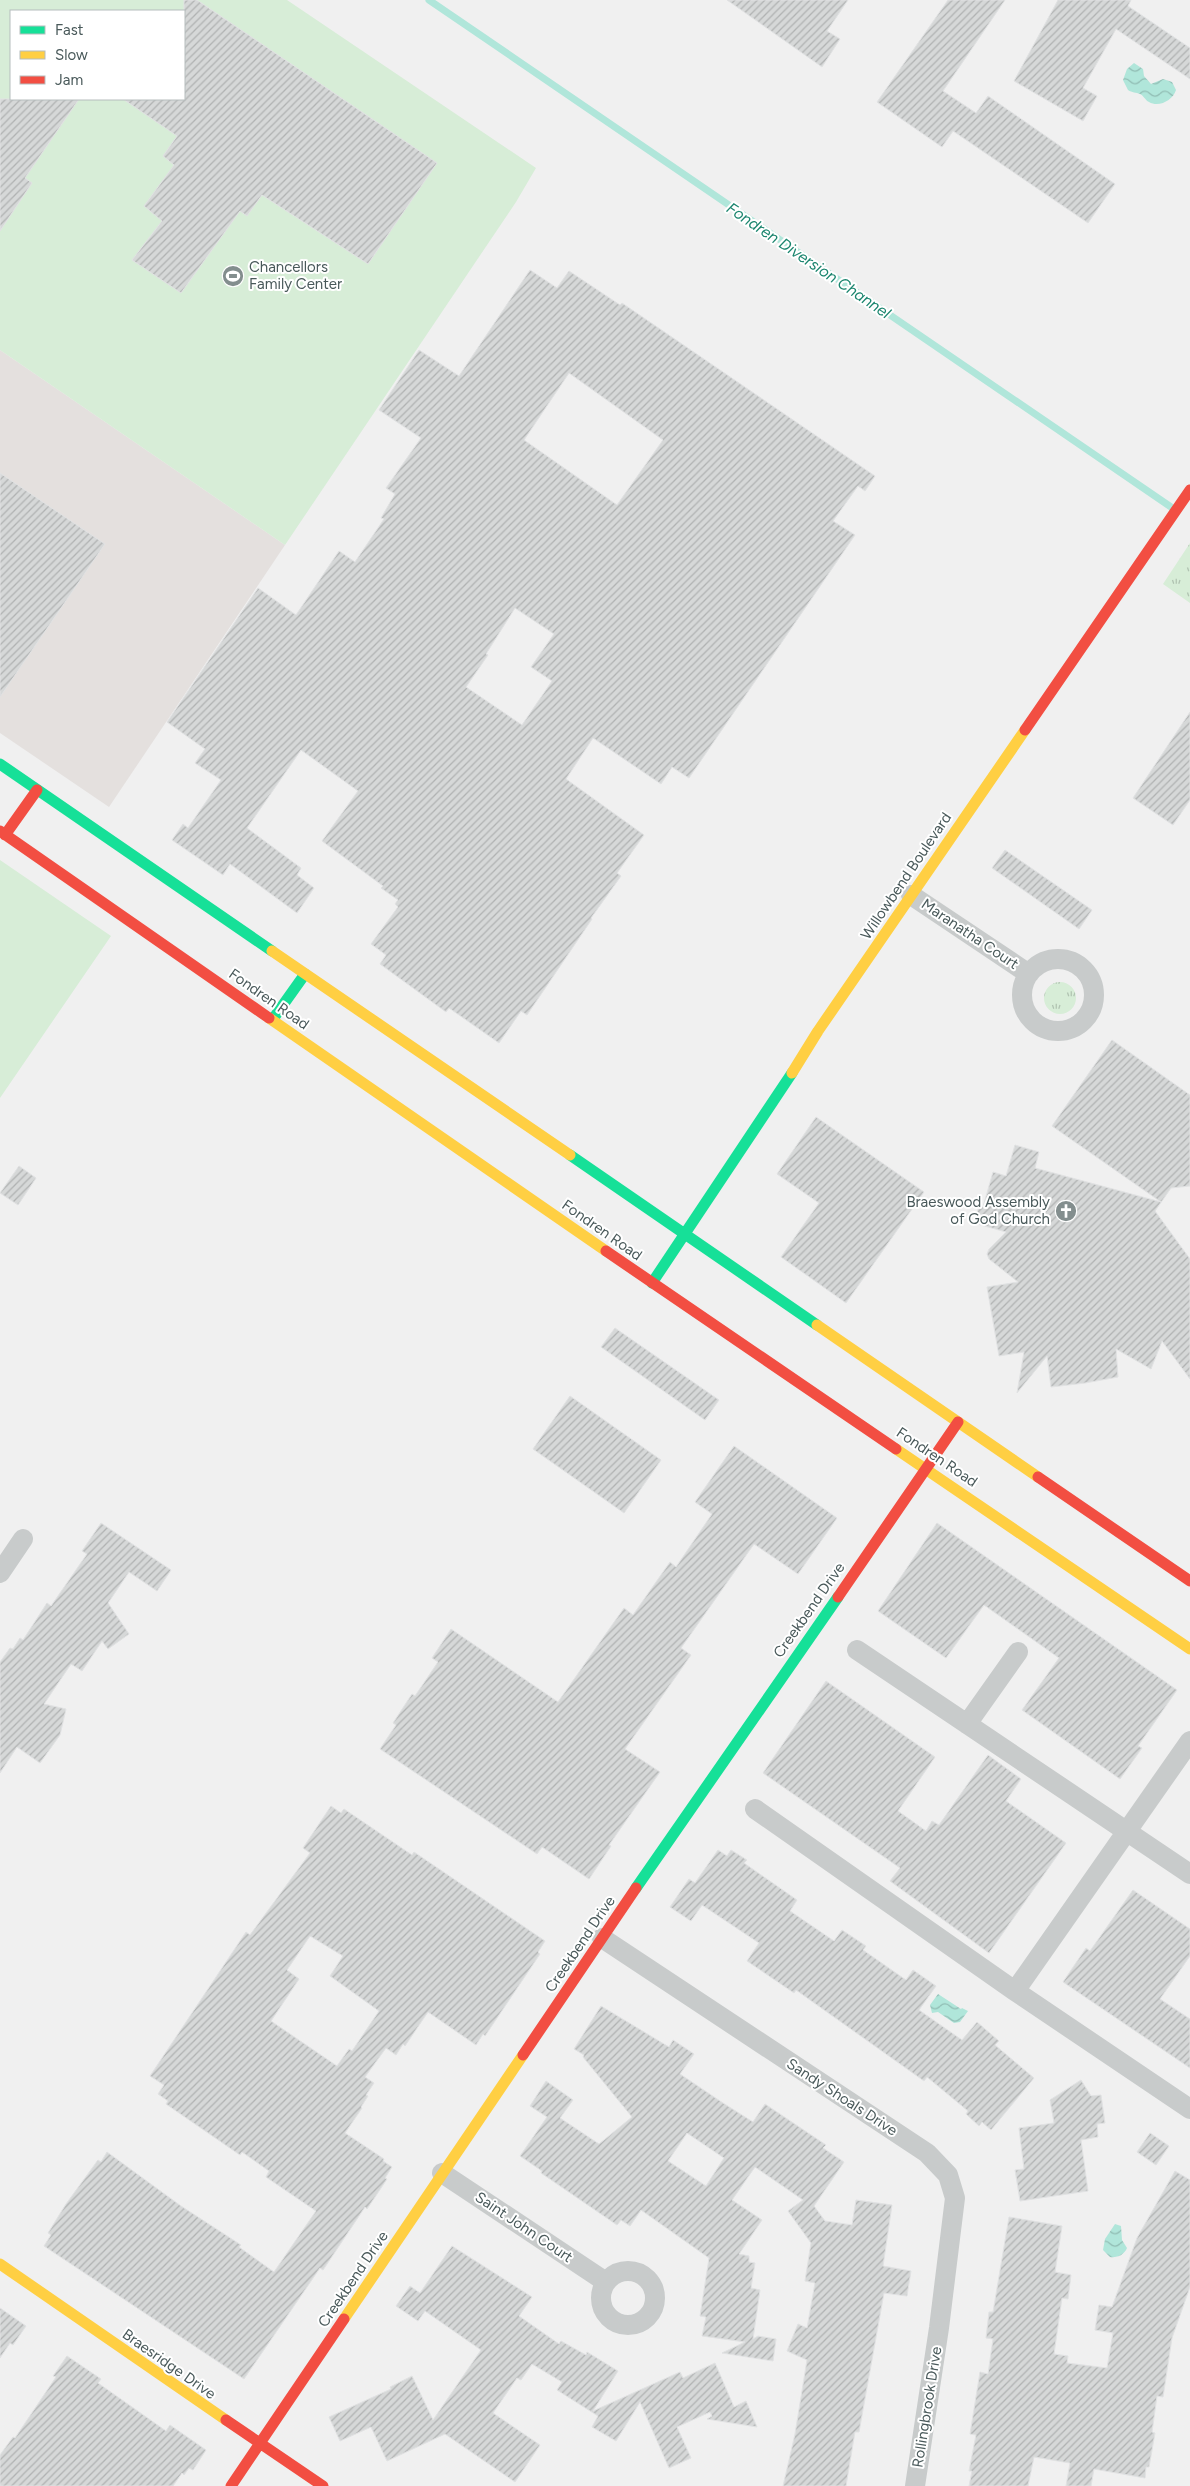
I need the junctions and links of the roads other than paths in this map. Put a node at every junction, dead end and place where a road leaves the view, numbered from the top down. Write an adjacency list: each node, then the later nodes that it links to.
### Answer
1 (1190, 490): 5 (main road, Willowbend Boulevard)
2 (0, 764): 3 (main road)
3 (37, 790): 4 (main road); 6 (main road)
4 (3, 833): 8 (main road, Fondren Road)
5 (911, 895): 7 (street, Maranatha Court); 9 (main road, Willowbend Boulevard)
6 (305, 974): 8 (main road); 9 (main road)
7 (1029, 974)
8 (273, 1019): 10 (main road, Fondren Road)
9 (684, 1236): 10 (main road, Willowbend Boulevard); 11 (main road)
10 (652, 1283): 12 (main road, Fondren Road)
11 (958, 1422): 12 (main road, Creekbend Drive); 15 (main road)
12 (926, 1468): 16 (main road, Fondren Road); 24 (main road, Creekbend Drive)
13 (23, 1539): 14 (street)
14 (0, 1573)
15 (1190, 1581)
16 (1190, 1649)
17 (856, 1650): 19 (street)
18 (1018, 1652): 19 (street)
19 (967, 1724): 22 (street)
20 (1190, 1741): 22 (street)
21 (755, 1809): 25 (street)
22 (1126, 1831): 23 (street); 25 (street)
23 (1190, 1874)
24 (602, 1938): 27 (main road, Creekbend Drive); 30 (street, Sandy Shoals Drive)
25 (1015, 1991): 26 (street)
26 (1190, 2109)
27 (442, 2173): 29 (street, Saint John Court); 31 (main road, Creekbend Drive)
28 (0, 2264): 31 (main road, Braesridge Drive)
29 (606, 2282)
30 (940, 2328): 34 (street, Rollingbrook Drive)
31 (260, 2444): 32 (main road, Creekbend Drive); 33 (main road, Braesridge Drive)
32 (231, 2486)
33 (323, 2486)
34 (915, 2486)

